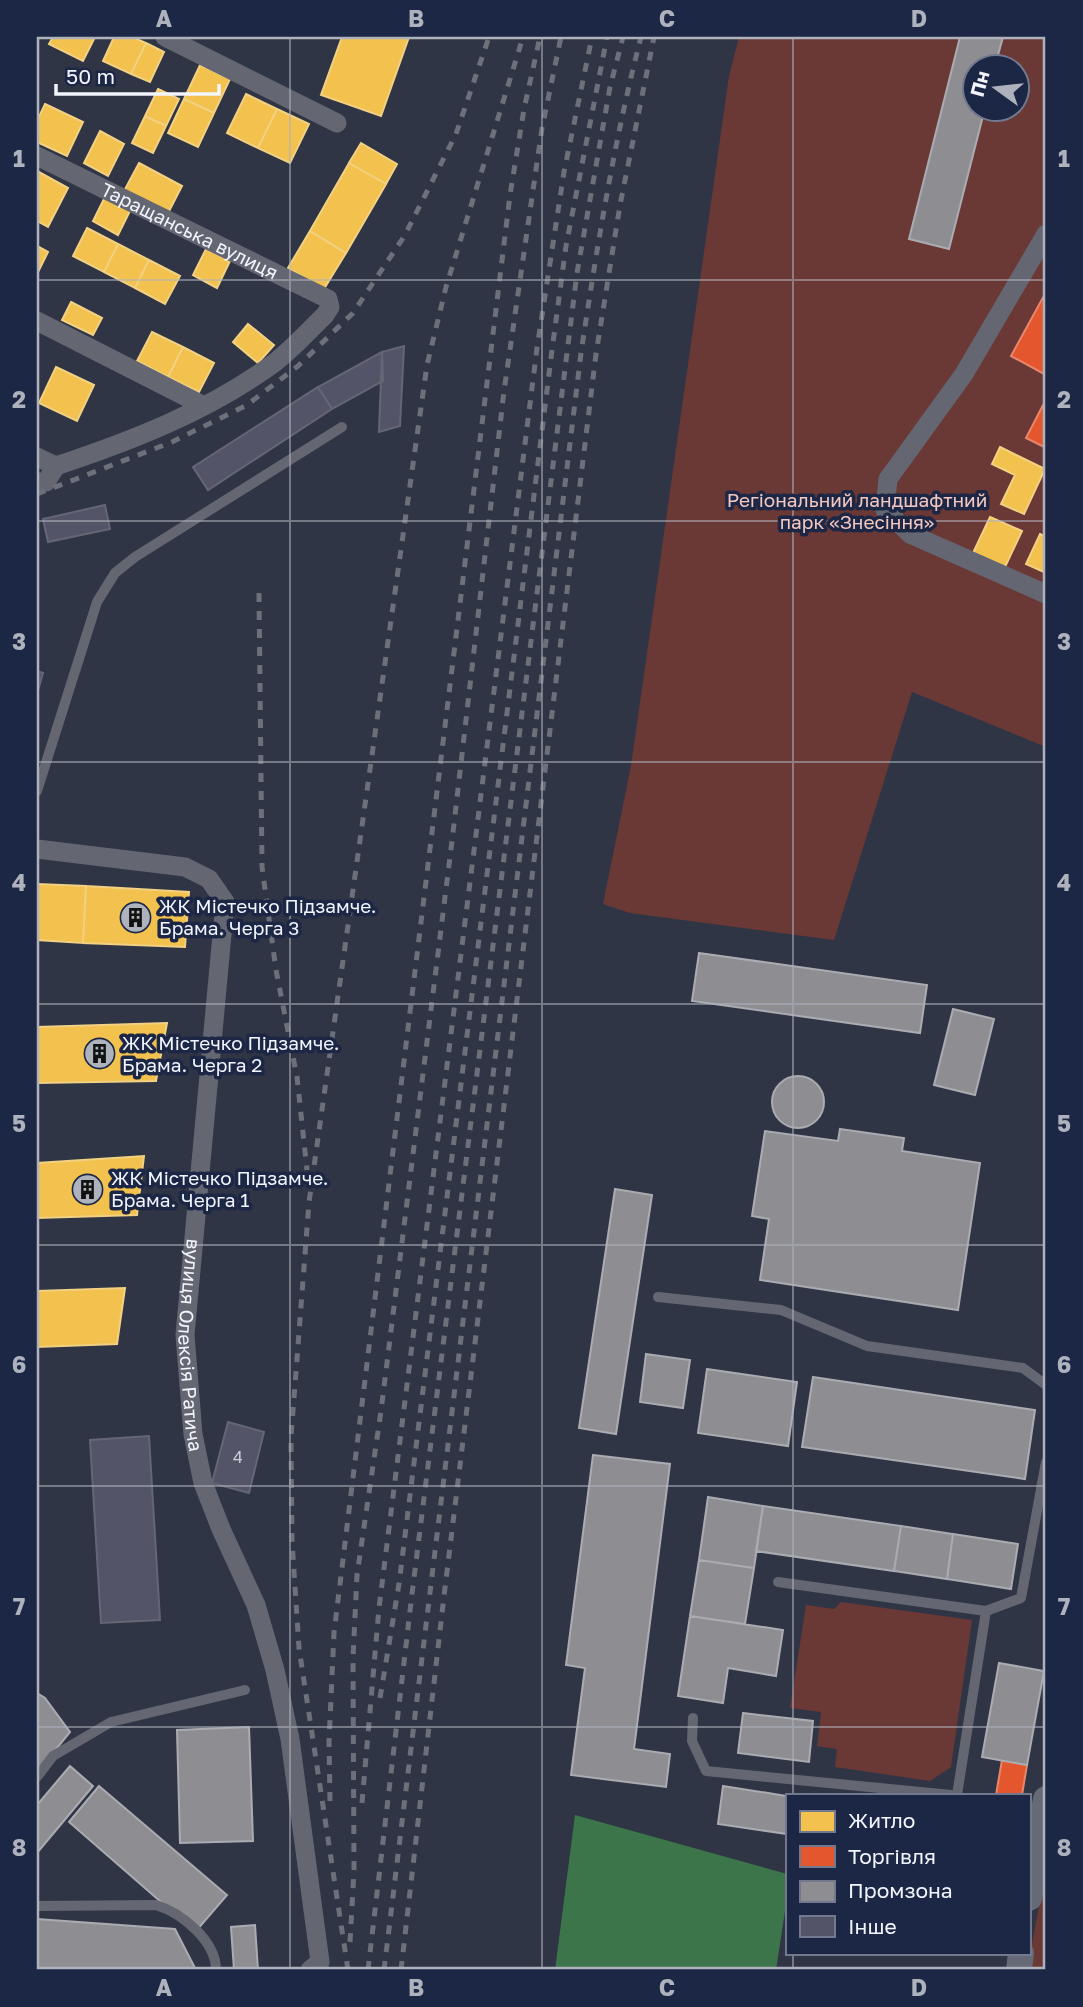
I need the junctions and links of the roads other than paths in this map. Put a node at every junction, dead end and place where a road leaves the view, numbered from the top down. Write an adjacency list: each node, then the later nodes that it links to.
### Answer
1 (165, 37): 2 (street)
2 (337, 123)
3 (37, 156): 6 (street, Таращанська вулиця)
4 (1046, 234): 11 (street)
5 (37, 321): 6 (street)
6 (204, 406): 9 (street)
7 (342, 427): 12 (lane)
8 (37, 457): 9 (street)
9 (56, 466): 10 (street)
10 (37, 482)
11 (1046, 594)
12 (37, 791)
13 (37, 849): 28 (street, вулиця Олексія Ратича)
14 (658, 1297): 15 (lane)
15 (1046, 1385)
16 (1046, 1462): 18 (lane)
17 (778, 1582): 18 (lane)
18 (986, 1611): 23 (lane)
19 (245, 1690): 21 (lane)
20 (693, 1718): 22 (lane)
21 (37, 1777)
22 (941, 1794)
23 (957, 1794)
24 (1046, 1798): 25 (street)
25 (1030, 1882)
26 (37, 1906): 27 (lane)
27 (216, 1970)
28 (310, 1970)

